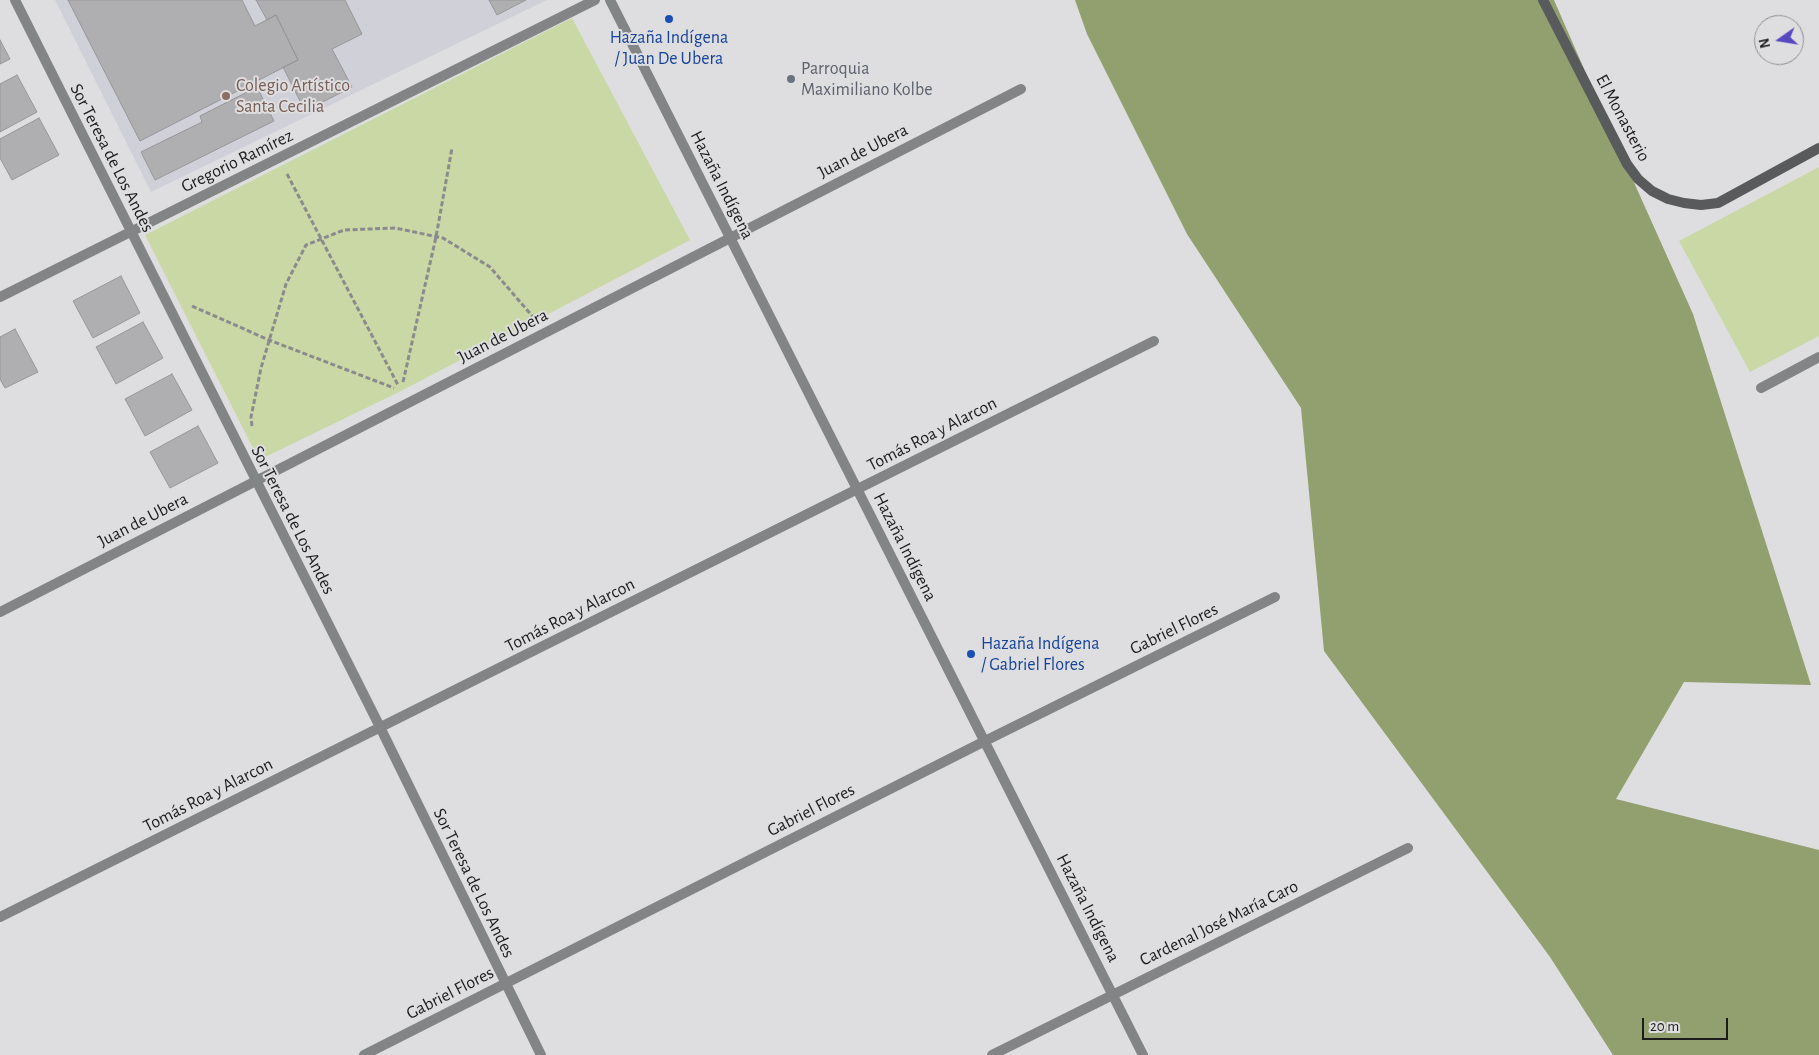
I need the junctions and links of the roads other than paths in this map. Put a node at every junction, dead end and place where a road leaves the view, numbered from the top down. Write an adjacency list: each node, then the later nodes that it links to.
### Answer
1 (15, 0): 7 (street, Sor Teresa de Los Andes)
2 (595, 0): 7 (street, Gregorio Ramírez)
3 (610, 0): 8 (street, Hazaña Indígena)
4 (1543, 0): 6 (street, El Monasterio)
5 (1021, 89): 8 (street, Juan de Ubera)
6 (1819, 148)
7 (131, 232): 9 (street, Gregorio Ramírez); 13 (street, Sor Teresa de Los Andes)
8 (730, 238): 13 (street, Juan de Ubera); 14 (street, Hazaña Indígena)
9 (0, 297)
10 (1154, 341): 14 (street, Tomás Roa y Alarcon)
11 (1819, 357): 12 (street)
12 (1761, 388)
13 (255, 481): 16 (street, Juan de Ubera); 17 (street, Sor Teresa de Los Andes)
14 (857, 489): 17 (street, Tomás Roa y Alarcon); 18 (street, Hazaña Indígena)
15 (1275, 597): 18 (street, Gabriel Flores)
16 (0, 612)
17 (380, 727): 20 (street, Tomás Roa y Alarcon); 21 (street, Sor Teresa de Los Andes)
18 (985, 741): 21 (street, Gabriel Flores); 22 (street, Hazaña Indígena)
19 (1408, 848): 22 (street, Cardenal José María Caro)
20 (0, 917)
21 (505, 983): 23 (street, Gabriel Flores); 24 (street, Sor Teresa de Los Andes)
22 (1112, 994): 25 (street, Cardenal José María Caro); 26 (street, Hazaña Indígena)
23 (364, 1055)
24 (541, 1055)
25 (992, 1055)
26 (1143, 1055)

